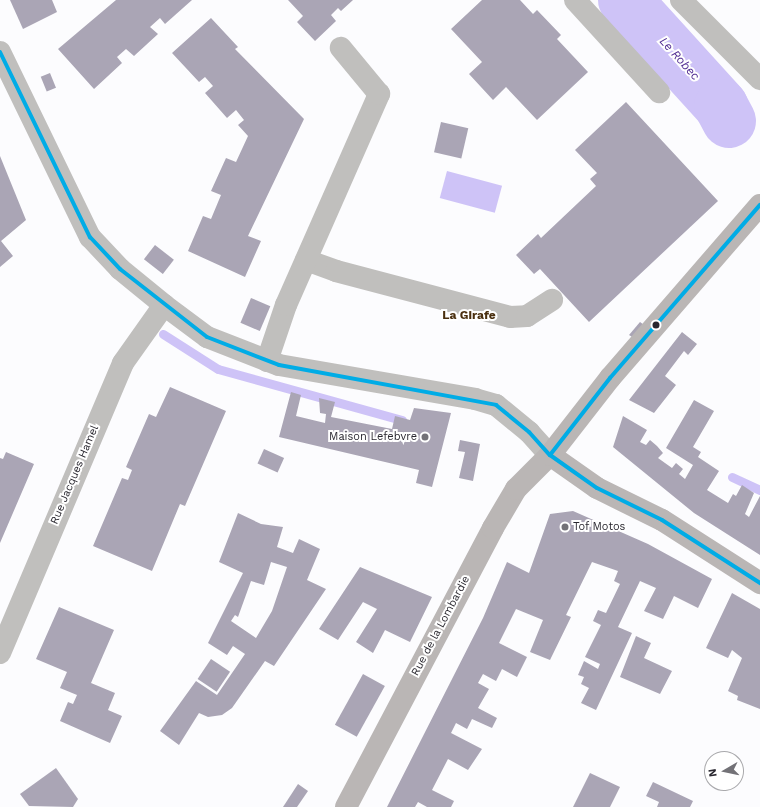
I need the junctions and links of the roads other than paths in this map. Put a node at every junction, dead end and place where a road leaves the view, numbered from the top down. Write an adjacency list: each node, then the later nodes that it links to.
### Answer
1 (575, 0): 6 (street)
2 (681, 0): 5 (street)
3 (341, 48): 8 (street)
4 (0, 52): 10 (street)
5 (760, 79)
6 (660, 92)
7 (760, 205): 12 (main road, Rue de la Lombardie)
8 (306, 260): 9 (street); 11 (street)
9 (552, 300)
10 (164, 305): 11 (street); 14 (street, Rue Jacques Hamel)
11 (267, 361): 12 (street)
12 (550, 454): 13 (main road); 15 (main road, Rue de la Lombardie)
13 (760, 583)
14 (0, 653)
15 (346, 807)

